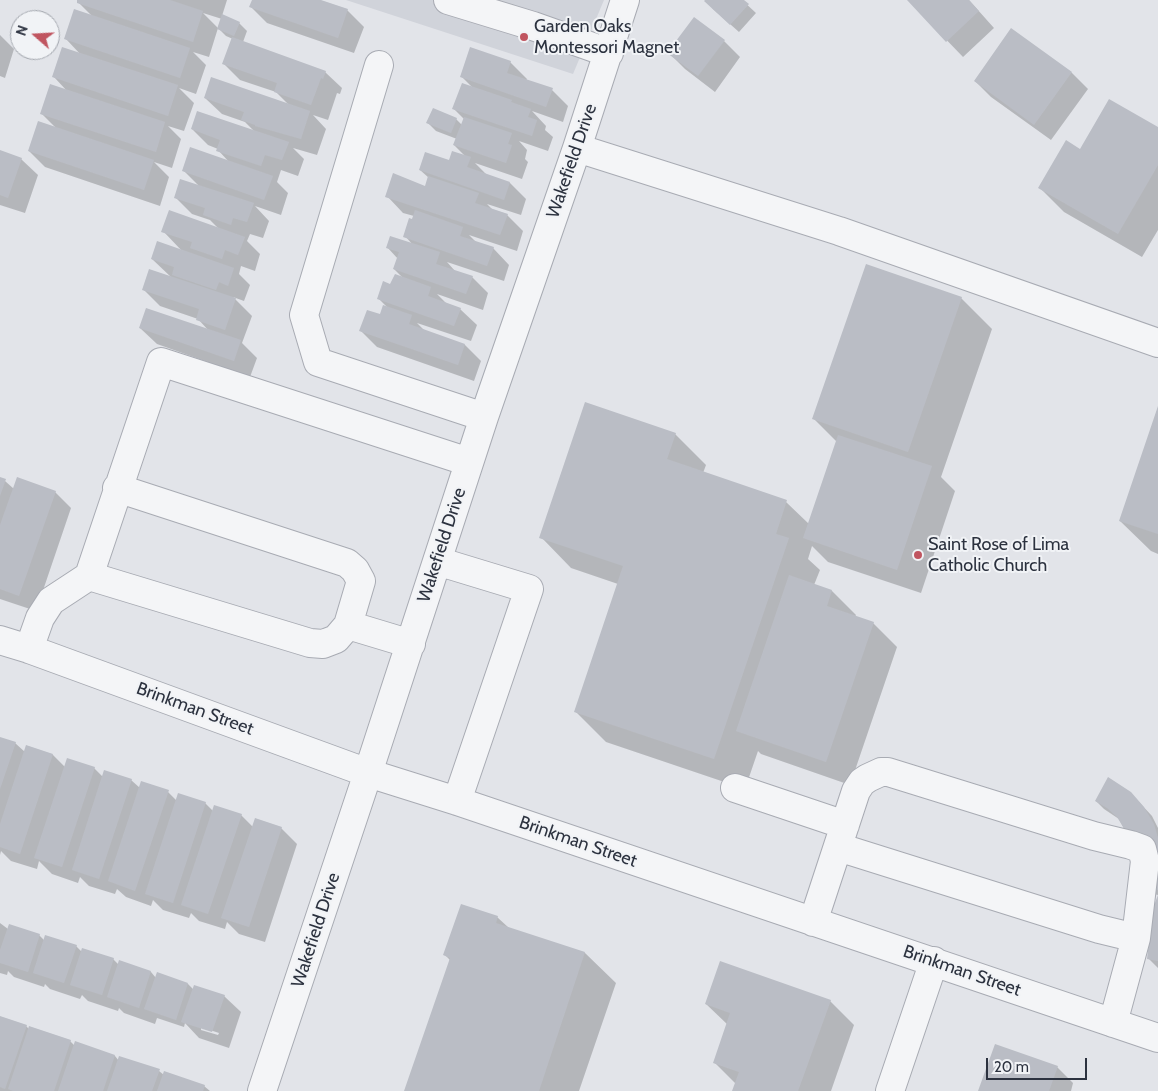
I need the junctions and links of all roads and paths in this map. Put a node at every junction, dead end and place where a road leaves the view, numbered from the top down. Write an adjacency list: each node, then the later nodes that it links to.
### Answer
1 (448, 0): 3 (street)
2 (625, 0): 3 (street, Wakefield Drive)
3 (609, 53): 5 (street, Wakefield Drive)
4 (379, 65): 7 (street)
5 (577, 148): 6 (street); 7 (street, Wakefield Drive)
6 (1158, 343)
7 (484, 417): 8 (street, Wakefield Drive)
8 (469, 462): 9 (street); 10 (street, Wakefield Drive)
9 (117, 488): 11 (street); 12 (street)
10 (437, 561): 14 (street, Wakefield Drive); 18 (street)
11 (89, 576): 12 (street); 15 (street)
12 (348, 626): 14 (street)
13 (0, 640): 15 (street, Brinkman Street)
14 (411, 644): 16 (street, Wakefield Drive)
15 (29, 649): 16 (street, Brinkman Street)
16 (368, 773): 18 (street, Brinkman Street); 25 (street, Wakefield Drive)
17 (735, 788): 19 (street)
18 (457, 801): 20 (street, Brinkman Street)
19 (841, 836): 20 (street); 21 (street); 21 (street)
20 (814, 922): 22 (street, Brinkman Street)
21 (1136, 938): 23 (street)
22 (934, 961): 23 (street, Brinkman Street); 26 (street)
23 (1113, 1023): 24 (street, Brinkman Street)
24 (1158, 1038)
25 (262, 1091)
26 (890, 1091)

